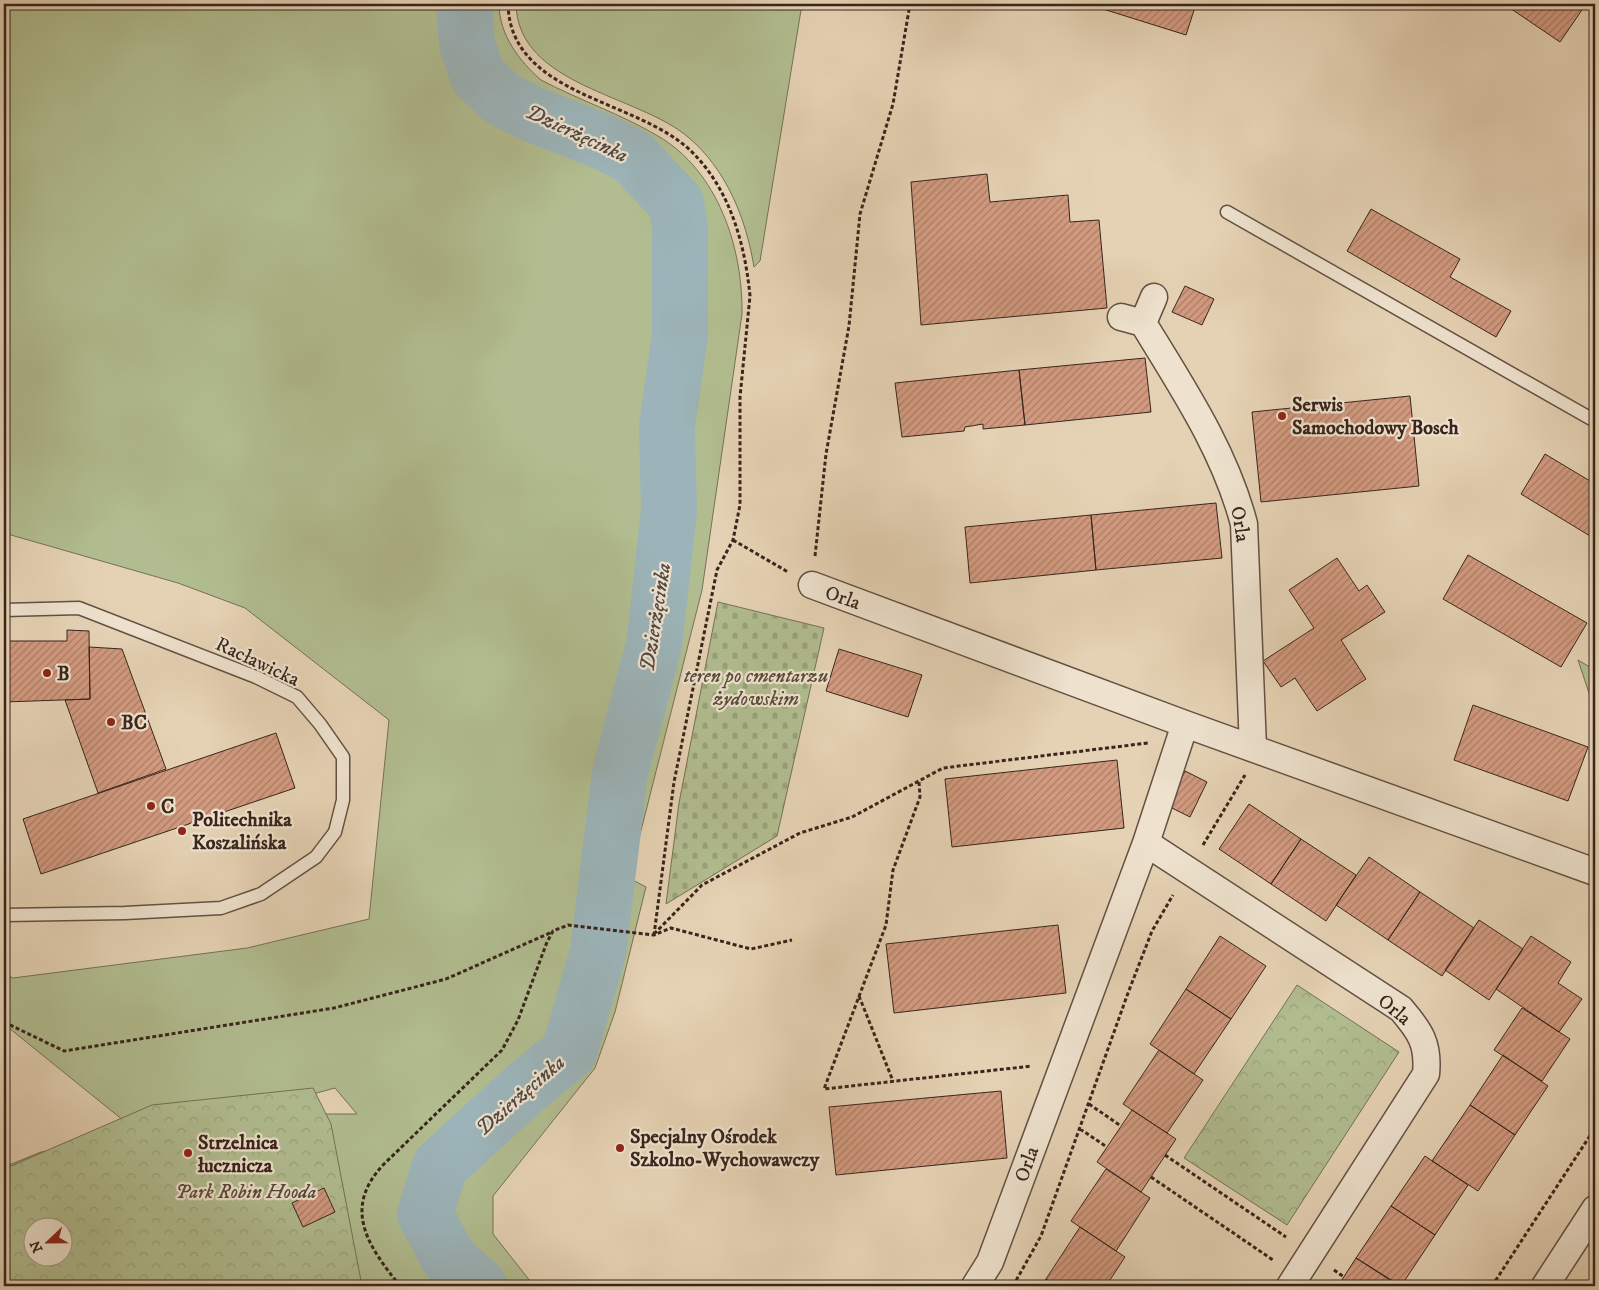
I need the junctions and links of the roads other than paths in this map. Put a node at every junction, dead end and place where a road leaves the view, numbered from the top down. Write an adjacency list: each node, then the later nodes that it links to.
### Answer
1 (1227, 212): 3 (lane)
2 (1154, 297): 7 (street, Orla)
3 (1595, 421)
4 (812, 585): 6 (street, Orla)
5 (4, 610): 10 (lane, Racławicka)
6 (1185, 724): 7 (street, Orla); 8 (street, Orla)
7 (1253, 748): 9 (street, Orla)
8 (1146, 843): 12 (street, Orla); 13 (street, Orla)
9 (1595, 872)
10 (4, 915)
11 (1595, 1209): 14 (street)
12 (1294, 1282)
13 (975, 1286)
14 (1545, 1286)

